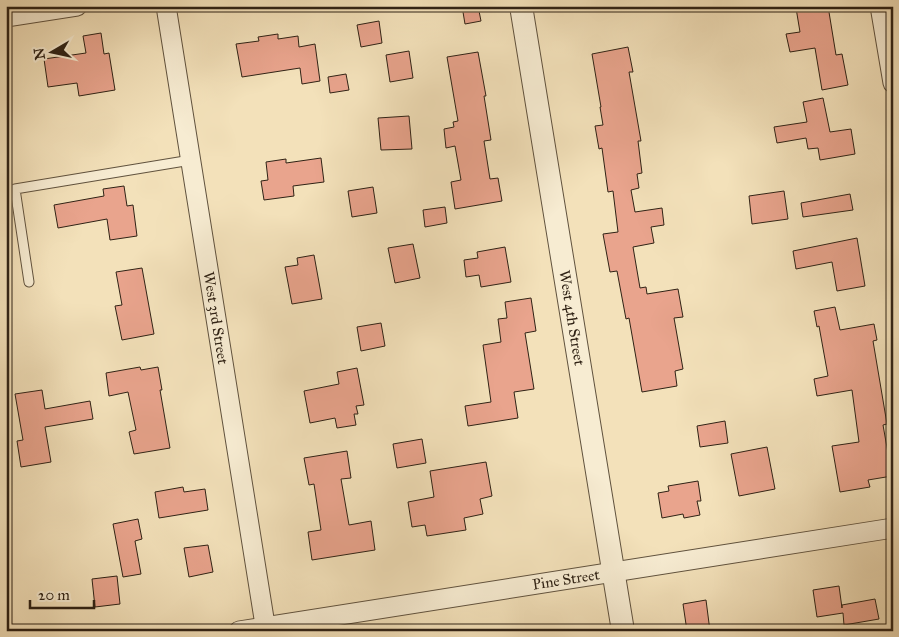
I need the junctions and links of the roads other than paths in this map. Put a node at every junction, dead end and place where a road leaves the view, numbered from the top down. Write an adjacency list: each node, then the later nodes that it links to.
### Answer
1 (77, 6): 5 (street)
2 (166, 6): 7 (street, West 3rd Street)
3 (521, 6): 10 (street, West 4th Street)
4 (880, 6): 6 (street)
5 (6, 17)
6 (893, 82)
7 (191, 160): 8 (lane); 11 (street, West 3rd Street)
8 (29, 282)
9 (893, 528): 10 (street, Pine Street)
10 (614, 572): 11 (street, Pine Street); 13 (street, West 4th Street)
11 (266, 629): 12 (street, Pine Street)
12 (239, 631)
13 (623, 631)

